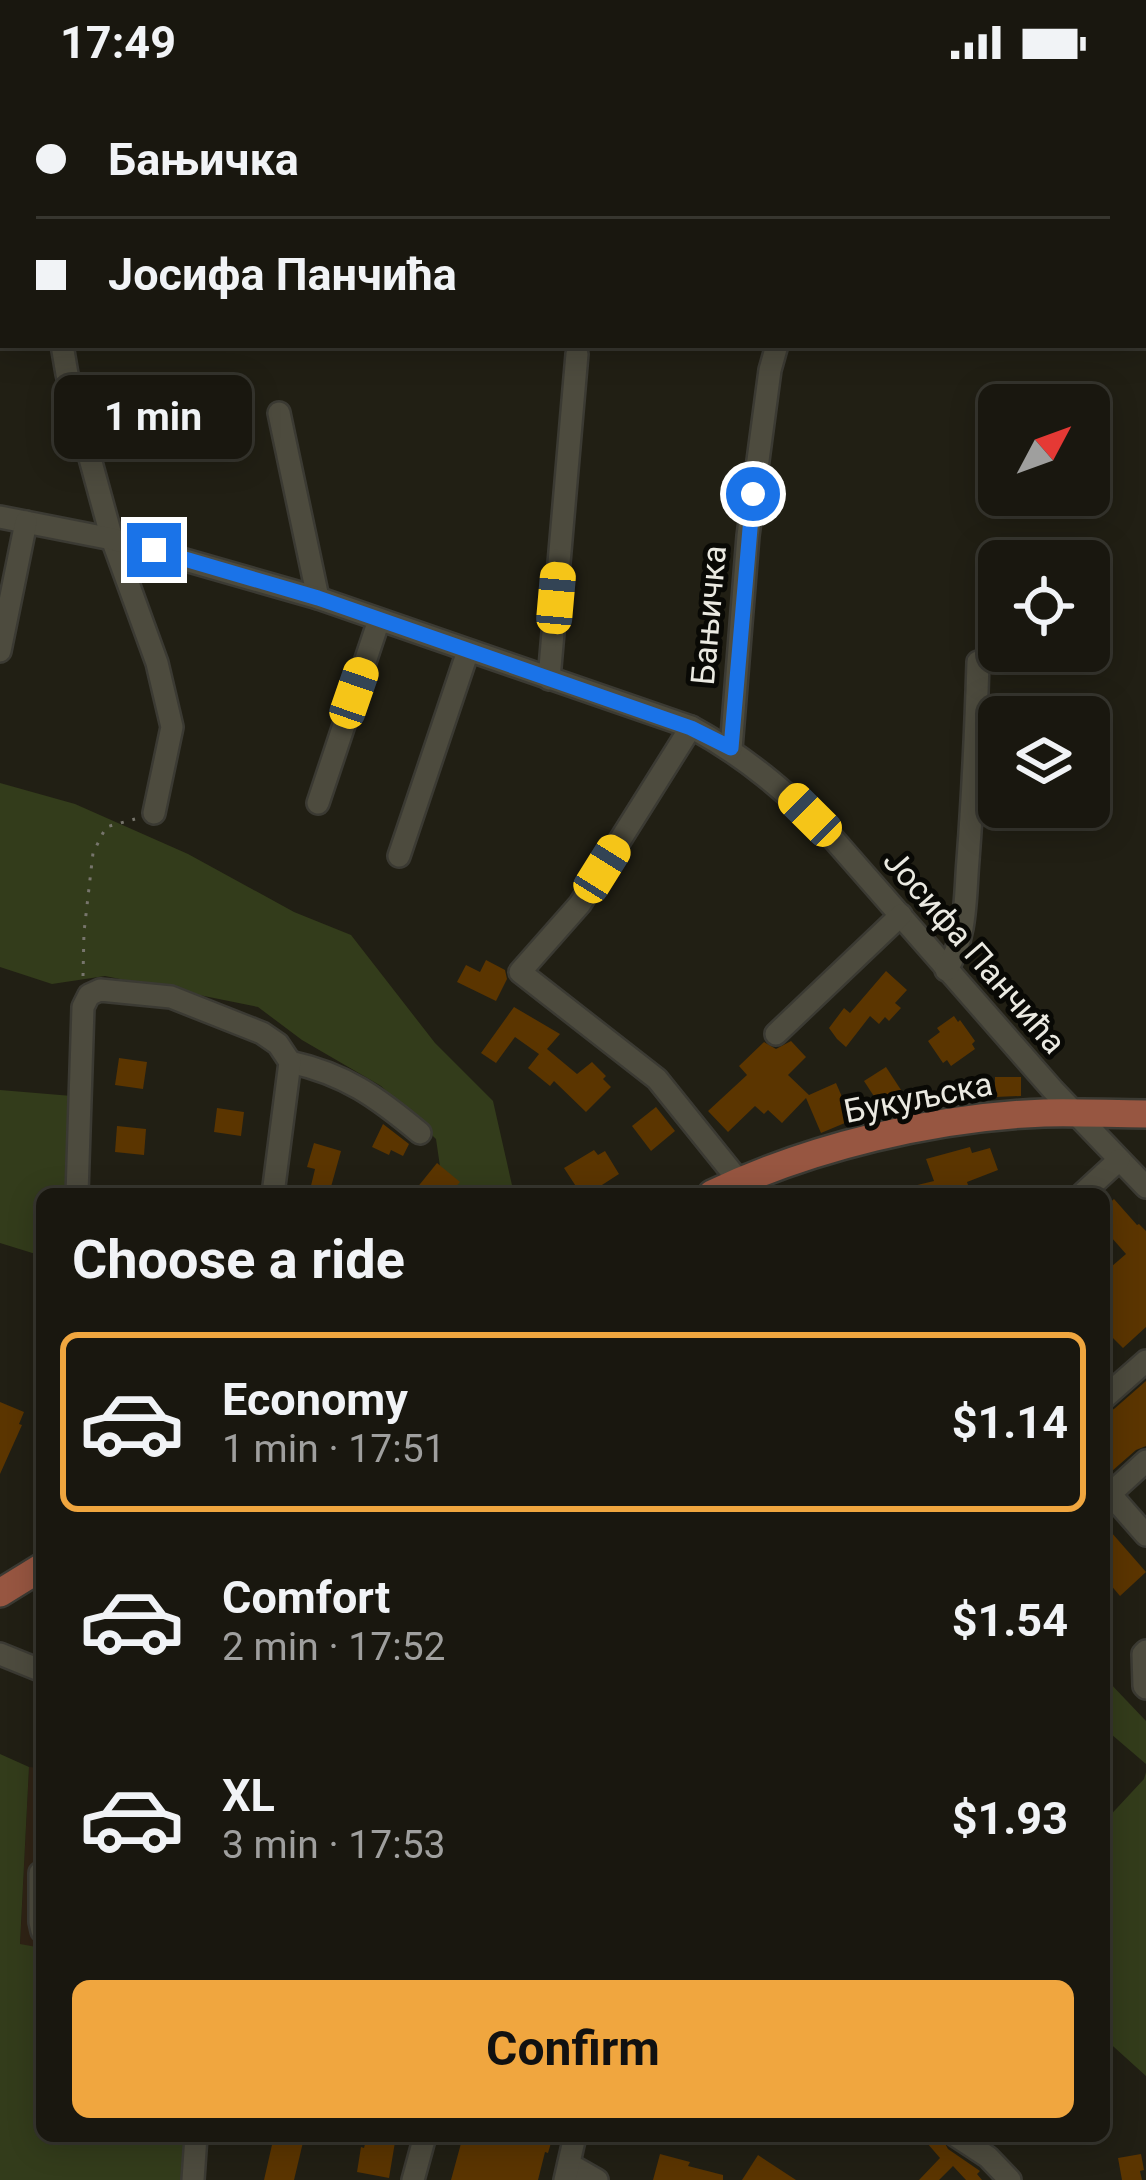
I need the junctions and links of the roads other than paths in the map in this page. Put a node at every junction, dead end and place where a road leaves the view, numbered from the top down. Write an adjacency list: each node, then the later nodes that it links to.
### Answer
1 (63, 348): 7 (street)
2 (777, 348): 15 (street, Бањичка)
3 (577, 354): 13 (street)
4 (279, 413): 8 (street)
5 (0, 517): 6 (street, Јосифа Панчића)
6 (26, 522): 7 (street, Јосифа Панчића); 10 (street)
7 (112, 539): 8 (street, Јосифа Панчића); 17 (street)
8 (318, 598): 9 (street, Јосифа Панчића)
9 (379, 620): 11 (street, Јосифа Панчића); 16 (street)
10 (0, 651)
11 (468, 651): 13 (street, Јосифа Панчића); 18 (street)
12 (979, 672): 20 (street)
13 (549, 679): 14 (street, Јосифа Панчића)
14 (691, 728): 15 (street, Јосифа Панчића); 27 (street)
15 (731, 748): 19 (street, Јосифа Панчића)
16 (318, 803)
17 (154, 813)
18 (399, 856)
19 (902, 916): 20 (street, Јосифа Панчића); 21 (street)
20 (946, 970): 23 (street, Јосифа Панчића)
21 (776, 1034)
22 (290, 1062): 25 (street); 29 (street); 30 (street)
23 (1073, 1113): 24 (main road, Букуљска); 26 (street, Јосифа Панчића); 27 (main road, Букуљска)
24 (1146, 1114)
25 (420, 1133)
26 (1119, 1160): 28 (street, Јосифа Панчића); 32 (street)
27 (739, 1181): 31 (main road, Букуљска)
28 (1146, 1187)
29 (76, 1188)
30 (274, 1188)
31 (724, 1188)
32 (1089, 1188)
33 (1146, 1360): 34 (street)
34 (1110, 1393)
35 (1146, 1462): 36 (street)
36 (1146, 1535)
37 (36, 1572): 38 (main road)
38 (0, 1593)
39 (1146, 1651): 42 (street)
40 (0, 1654): 41 (street)
41 (36, 1669)
42 (1146, 1688)
43 (196, 2142): 48 (street)
44 (423, 2142): 49 (street)
45 (574, 2142): 47 (street)
46 (965, 2142): 51 (street)
47 (567, 2172): 50 (street)
48 (193, 2180)
49 (413, 2180)
50 (597, 2180)
51 (1010, 2180)

